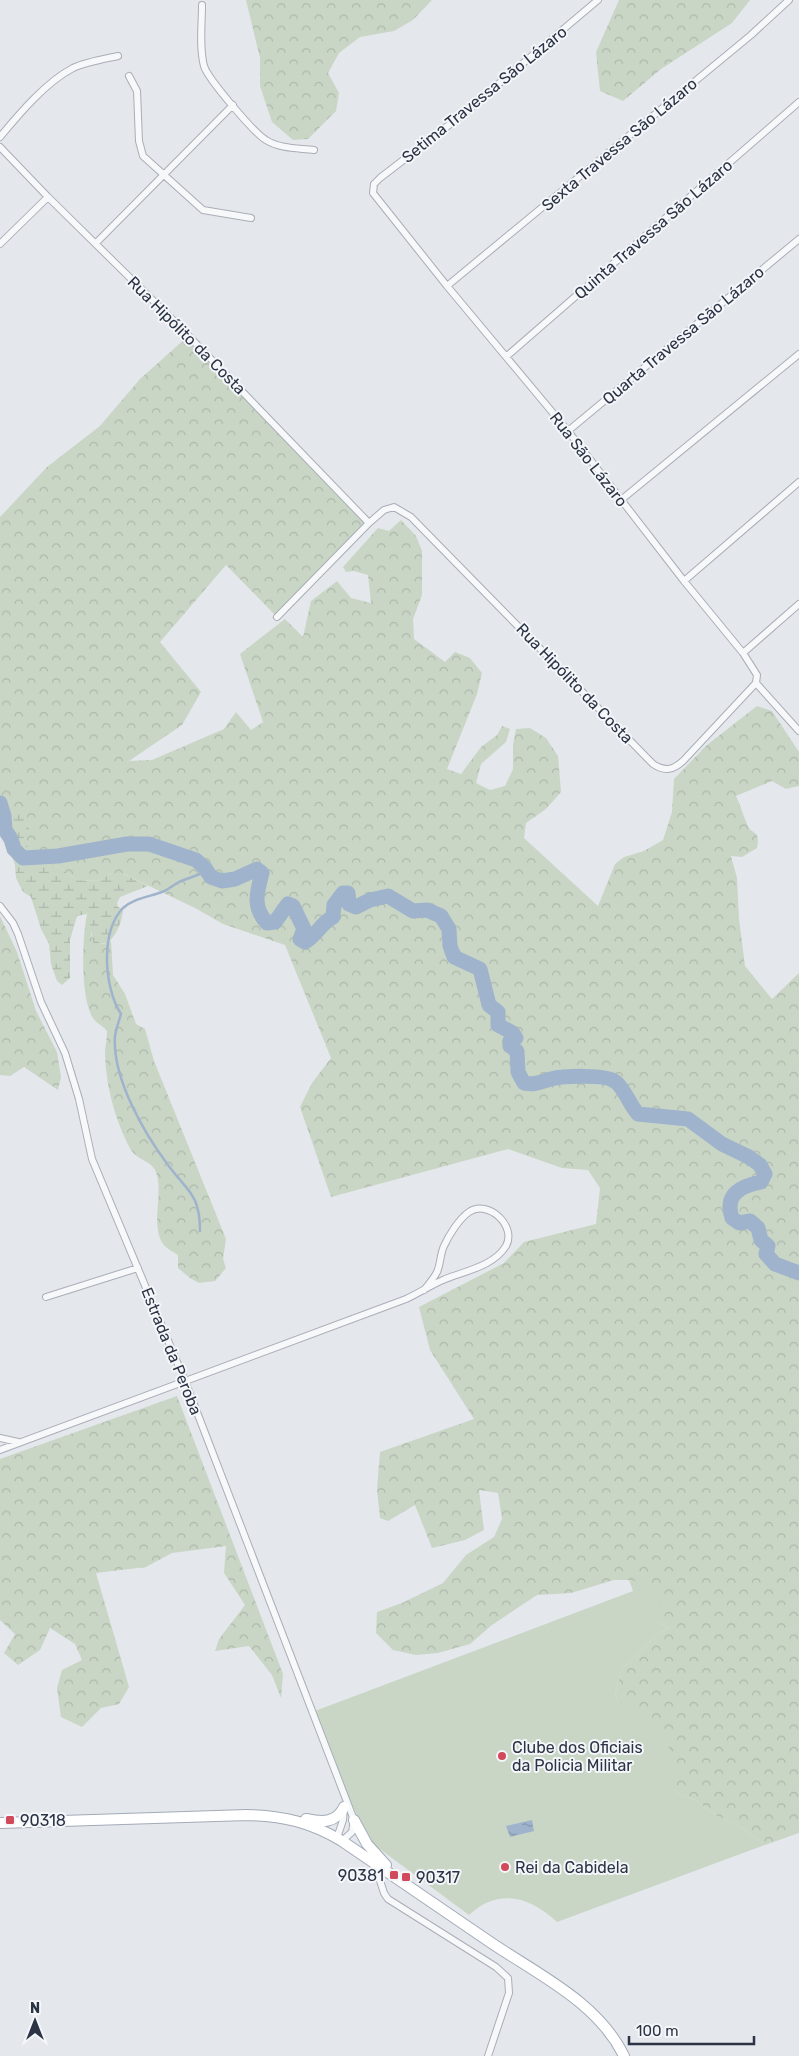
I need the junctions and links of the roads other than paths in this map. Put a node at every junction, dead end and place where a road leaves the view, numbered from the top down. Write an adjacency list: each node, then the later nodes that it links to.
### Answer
1 (598, 0): 12 (street, Setima Travessa São Lázaro)
2 (789, 0): 18 (street, Sexta Travessa São Lázaro)
3 (202, 5): 7 (street)
4 (118, 56): 8 (street)
5 (129, 76): 11 (street)
6 (799, 102): 20 (street, Quinta Travessa São Lázaro)
7 (233, 105): 10 (street); 11 (street)
8 (0, 137)
9 (0, 147): 13 (street, Rua Hipólito da Costa)
10 (314, 150)
11 (164, 174): 14 (street); 16 (street)
12 (372, 189): 18 (street, Rua São Lázaro)
13 (48, 197): 16 (street, Rua Hipólito da Costa); 17 (street)
14 (251, 218)
15 (799, 240): 21 (street, Quarta Travessa São Lázaro)
16 (96, 243): 24 (street, Rua Hipólito da Costa)
17 (0, 244)
18 (446, 286): 20 (street, Rua São Lázaro)
19 (799, 354): 23 (street)
20 (506, 356): 21 (street, Rua São Lázaro)
21 (568, 432): 23 (street, Rua São Lázaro)
22 (799, 482): 25 (street)
23 (621, 500): 25 (street, Rua São Lázaro)
24 (369, 523): 27 (street); 29 (street, Rua Hipólito da Costa)
25 (684, 581): 28 (street, Rua São Lázaro)
26 (799, 604): 28 (street)
27 (277, 617)
28 (743, 653): 29 (street, Rua São Lázaro)
29 (756, 683): 30 (street, Rua São Lázaro)
30 (799, 731)
31 (0, 906): 32 (street, Estrada da Peroba)
32 (138, 1268): 34 (street); 35 (street, Estrada da Peroba)
33 (424, 1290): 33 (street); 35 (street)
34 (46, 1297)
35 (185, 1381): 37 (street); 39 (street, Estrada da Peroba)
36 (0, 1438): 37 (street)
37 (20, 1442): 38 (street)
38 (0, 1450)
39 (342, 1790): 40 (street); 42 (street)
40 (344, 1807): 41 (main road); 44 (street)
41 (274, 1816): 43 (main road); 44 (main road)
42 (354, 1820): 44 (street); 46 (main road)
43 (0, 1823)
44 (340, 1840): 45 (main road)
45 (375, 1864): 46 (main road); 47 (street)
46 (415, 1890): 48 (main road)
47 (488, 2056)
48 (624, 2056)

